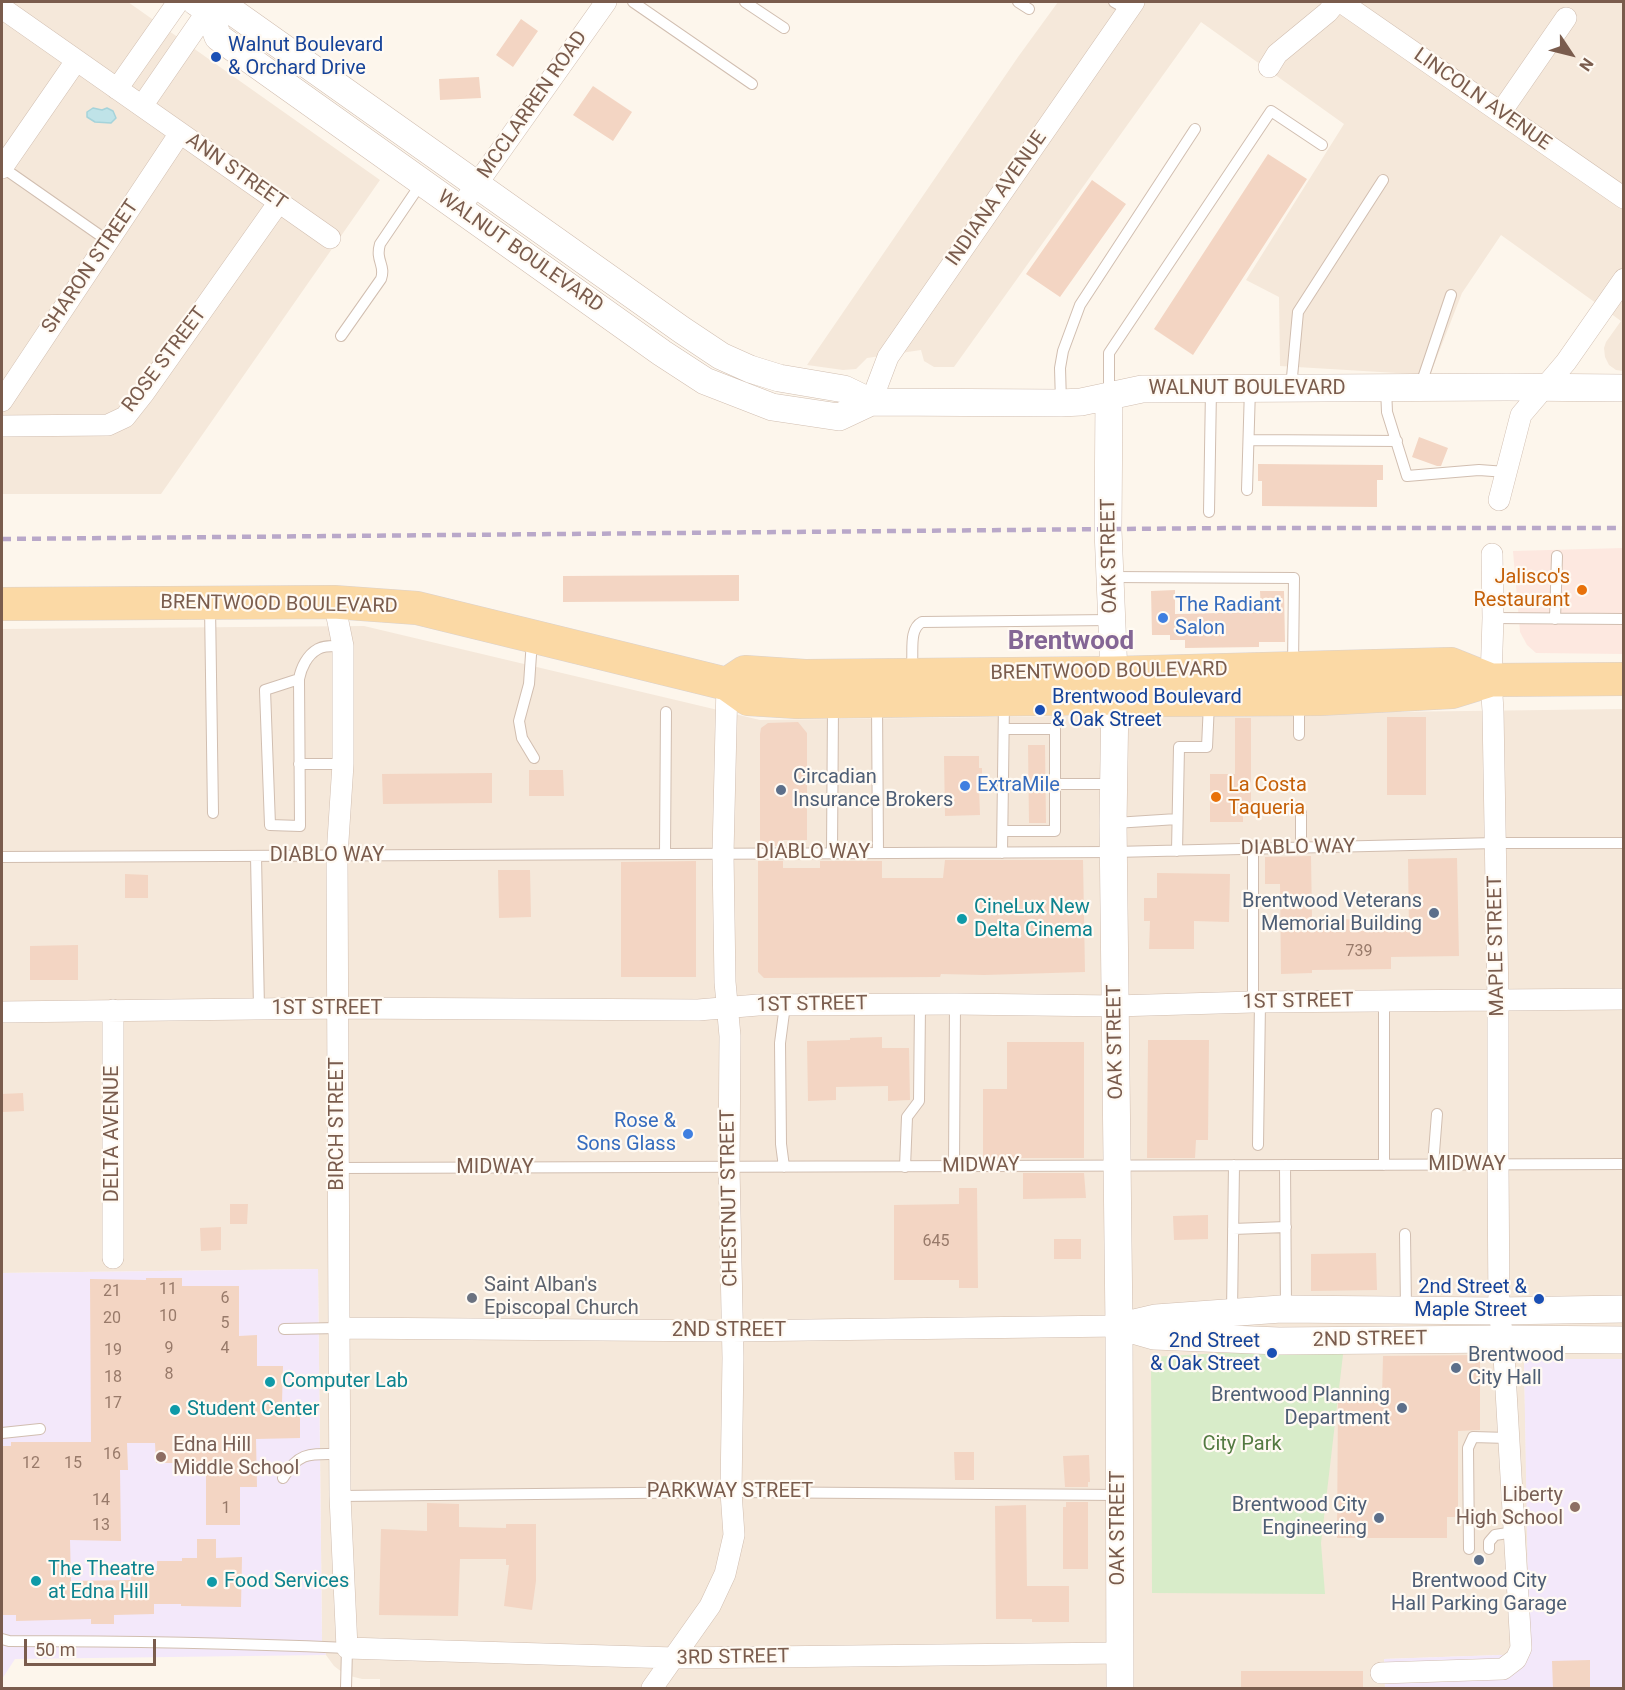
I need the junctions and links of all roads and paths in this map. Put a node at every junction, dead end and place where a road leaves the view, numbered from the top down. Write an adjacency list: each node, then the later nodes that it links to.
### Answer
1 (178, 2): 17 (street)
2 (606, 2): 26 (street, MCCLARREN ROAD)
3 (633, 2): 16 (lane)
4 (745, 2): 13 (lane)
5 (1018, 2): 11 (lane)
6 (1336, 2): 15 (street)
7 (1341, 2): 19 (street, LINCOLN AVENUE)
8 (1125, 4): 44 (street, INDIANA AVENUE)
9 (202, 6): 18 (street); 25 (street, WALNUT BOULEVARD); 26 (street, WALNUT BOULEVARD)
10 (2, 8): 14 (street, ANN STREET)
11 (1029, 9)
12 (1566, 18): 19 (street)
13 (784, 28)
14 (76, 60): 17 (street, ANN STREET); 23 (street)
15 (1269, 67)
16 (752, 84)
17 (117, 89): 18 (street, ANN STREET)
18 (142, 106): 21 (street, ANN STREET)
19 (1501, 112): 27 (street, LINCOLN AVENUE)
20 (1195, 129): 45 (lane)
21 (180, 133): 28 (street, ANN STREET); 31 (street, SHARON STREET)
22 (1322, 145): 42 (lane)
23 (2, 167): 31 (lane)
24 (1383, 180): 41 (lane)
25 (422, 182): 29 (street, WALNUT BOULEVARD); 34 (lane)
26 (477, 184): 29 (street, MCCLARREN ROAD); 44 (street, WALNUT BOULEVARD)
27 (1623, 198)
28 (279, 202): 30 (street, ANN STREET); 46 (street, ROSE STREET)
29 (460, 208): 44 (street, WALNUT BOULEVARD)
30 (330, 238)
31 (108, 241): 43 (street, SHARON STREET)
32 (1623, 279): 36 (street)
33 (1451, 295): 35 (lane)
34 (341, 336)
35 (1420, 387): 36 (street, WALNUT BOULEVARD); 38 (street, WALNUT BOULEVARD)
36 (1545, 387): 39 (street, WALNUT BOULEVARD); 49 (street)
37 (1250, 388): 40 (street, WALNUT BOULEVARD); 41 (street, WALNUT BOULEVARD); 47 (lane)
38 (1386, 388): 41 (street, WALNUT BOULEVARD); 48 (lane)
39 (1623, 388)
40 (1211, 389): 42 (street, WALNUT BOULEVARD); 52 (lane)
41 (1290, 389)
42 (1109, 396): 45 (street, WALNUT BOULEVARD); 55 (street, OAK STREET)
43 (2, 401)
44 (871, 402): 45 (street, WALNUT BOULEVARD)
45 (1061, 403)
46 (2, 426)
47 (1249, 440): 48 (lane); 50 (lane)
48 (1397, 441): 49 (lane)
49 (1506, 472): 51 (street)
50 (1247, 490)
51 (1499, 500)
52 (1209, 512)
53 (1492, 554): 59 (street, MAPLE STREET)
54 (1557, 556): 60 (lane)
55 (1110, 577): 62 (street, OAK STREET); 69 (lane)
56 (334, 602): 57 (main road, BRENTWOOD BOULEVARD); 63 (main road, BRENTWOOD BOULEVARD); 64 (street, BIRCH STREET)
57 (210, 603): 58 (main road, BRENTWOOD BOULEVARD); 82 (lane)
58 (2, 604)
59 (1493, 618): 60 (lane); 67 (street, MAPLE STREET)
60 (1555, 619): 61 (lane)
61 (1623, 619)
62 (1111, 620): 70 (street, OAK STREET); 71 (lane)
63 (532, 636): 68 (main road, BRENTWOOD BOULEVARD); 77 (lane)
64 (343, 646): 65 (lane); 79 (street, BIRCH STREET)
65 (299, 679): 78 (lane); 78 (lane)
66 (1623, 679): 67 (main road, BRENTWOOD BOULEVARD)
67 (1491, 680): 69 (main road, BRENTWOOD BOULEVARD); 87 (street, MAPLE STREET)
68 (727, 684): 71 (main road, BRENTWOOD BOULEVARD); 73 (main road, BRENTWOOD BOULEVARD); 97 (street, CHESTNUT STREET)
69 (1296, 684): 70 (main road, BRENTWOOD BOULEVARD); 72 (main road, BRENTWOOD BOULEVARD); 76 (lane)
70 (1114, 685): 71 (main road, BRENTWOOD BOULEVARD); 72 (main road, BRENTWOOD BOULEVARD); 75 (main road, BRENTWOOD BOULEVARD); 81 (street, OAK STREET)
71 (900, 690): 73 (main road, BRENTWOOD BOULEVARD); 75 (main road, BRENTWOOD BOULEVARD); 94 (lane)
72 (1209, 700): 84 (lane)
73 (833, 702): 93 (lane)
74 (666, 712): 96 (lane)
75 (1004, 714): 80 (lane); 86 (lane)
76 (1299, 735)
77 (534, 758)
78 (299, 764): 79 (lane)
79 (343, 764): 99 (street, BIRCH STREET)
80 (1055, 784): 81 (lane); 86 (lane)
81 (1113, 784): 85 (street, OAK STREET)
82 (213, 813)
83 (1300, 813): 89 (lane)
84 (1177, 819): 85 (lane); 91 (lane)
85 (1113, 823): 92 (street, OAK STREET)
86 (1003, 831): 95 (lane)
87 (1496, 843): 88 (lane, DIABLO WAY); 89 (lane, DIABLO WAY); 102 (street, MAPLE STREET)
88 (1623, 843)
89 (1301, 848): 90 (lane, DIABLO WAY)
90 (1253, 849): 91 (lane, DIABLO WAY); 104 (lane)
91 (1177, 850): 92 (lane, DIABLO WAY)
92 (1114, 852): 95 (lane, DIABLO WAY); 108 (street, OAK STREET)
93 (832, 853): 94 (lane, DIABLO WAY); 97 (lane, DIABLO WAY)
94 (878, 853): 95 (lane, DIABLO WAY)
95 (1002, 853)
96 (665, 854): 97 (lane, DIABLO WAY); 99 (lane, DIABLO WAY)
97 (723, 854): 109 (street, CHESTNUT STREET)
98 (256, 856): 99 (lane, DIABLO WAY); 100 (lane, DIABLO WAY); 111 (lane)
99 (337, 856): 110 (street, BIRCH STREET)
100 (2, 857)
101 (1623, 999): 102 (street, 1ST STREET)
102 (1498, 1000): 103 (street, 1ST STREET); 121 (street, MAPLE STREET)
103 (1384, 1001): 104 (street, 1ST STREET); 119 (lane)
104 (1257, 1002): 108 (street, 1ST STREET); 115 (lane)
105 (955, 1004): 107 (street, 1ST STREET); 108 (street, 1ST STREET); 122 (lane)
106 (785, 1005): 107 (street, 1ST STREET); 109 (street, 1ST STREET); 125 (lane)
107 (920, 1005): 126 (lane)
108 (1116, 1006): 117 (street, OAK STREET)
109 (728, 1007): 110 (street, 1ST STREET); 124 (street, CHESTNUT STREET)
110 (338, 1008): 111 (street, 1ST STREET); 127 (street, BIRCH STREET)
111 (260, 1009): 112 (street, 1ST STREET)
112 (113, 1010): 113 (street, 1ST STREET); 131 (street, DELTA AVENUE)
113 (2, 1012)
114 (1437, 1114): 120 (lane)
115 (1258, 1145)
116 (1623, 1164): 121 (lane, MIDWAY)
117 (1117, 1165): 122 (lane, MIDWAY); 123 (lane, MIDWAY); 137 (street, OAK STREET)
118 (1285, 1165): 119 (lane, MIDWAY); 123 (lane, MIDWAY); 128 (lane)
119 (1384, 1165): 120 (lane, MIDWAY)
120 (1434, 1165): 121 (lane, MIDWAY)
121 (1497, 1165): 135 (street, MAPLE STREET)
122 (954, 1166): 126 (lane, MIDWAY)
123 (1233, 1166): 129 (lane)
124 (729, 1167): 125 (lane, MIDWAY); 127 (lane, MIDWAY); 140 (street, CHESTNUT STREET)
125 (784, 1167): 126 (lane, MIDWAY)
126 (905, 1167)
127 (338, 1168): 138 (street, BIRCH STREET)
128 (1286, 1227): 129 (lane); 132 (lane)
129 (1233, 1229): 136 (lane)
130 (1406, 1234): 133 (lane)
131 (113, 1258)
132 (1286, 1309): 133 (street, 2ND STREET); 136 (street, 2ND STREET)
133 (1406, 1310): 135 (street, 2ND STREET)
134 (1623, 1310): 135 (street, 2ND STREET)
135 (1499, 1311): 141 (street, MAPLE STREET)
136 (1232, 1312): 137 (street, 2ND STREET)
137 (1119, 1326): 140 (street, 2ND STREET); 141 (street, 2ND STREET); 149 (street, OAK STREET)
138 (339, 1328): 139 (lane); 140 (street, 2ND STREET); 146 (street, BIRCH STREET)
139 (284, 1329)
140 (732, 1331): 148 (street, CHESTNUT STREET)
141 (1503, 1339): 142 (street, 2ND STREET); 145 (street, MAPLE STREET)
142 (1623, 1340)
143 (40, 1429): 144 (lane)
144 (2, 1433)
145 (1509, 1438): 151 (street, MAPLE STREET); 153 (lane)
146 (339, 1454): 147 (lane); 150 (street, BIRCH STREET)
147 (283, 1478)
148 (731, 1491): 149 (lane, PARKWAY STREET); 150 (lane, PARKWAY STREET); 157 (street, CHESTNUT STREET)
149 (1119, 1495): 156 (street, OAK STREET)
150 (340, 1496): 155 (street, BIRCH STREET)
151 (1514, 1532): 152 (lane); 158 (street, MAPLE STREET)
152 (1489, 1549)
153 (1469, 1550)
154 (2, 1639): 155 (lane)
155 (347, 1648): 157 (street, 3RD STREET); 159 (lane)
156 (1119, 1653): 157 (street, 3RD STREET); 161 (street, OAK STREET)
157 (674, 1658): 160 (street, CHESTNUT STREET)
158 (1381, 1672)
159 (346, 1689)
160 (652, 1689)
161 (1120, 1689)

